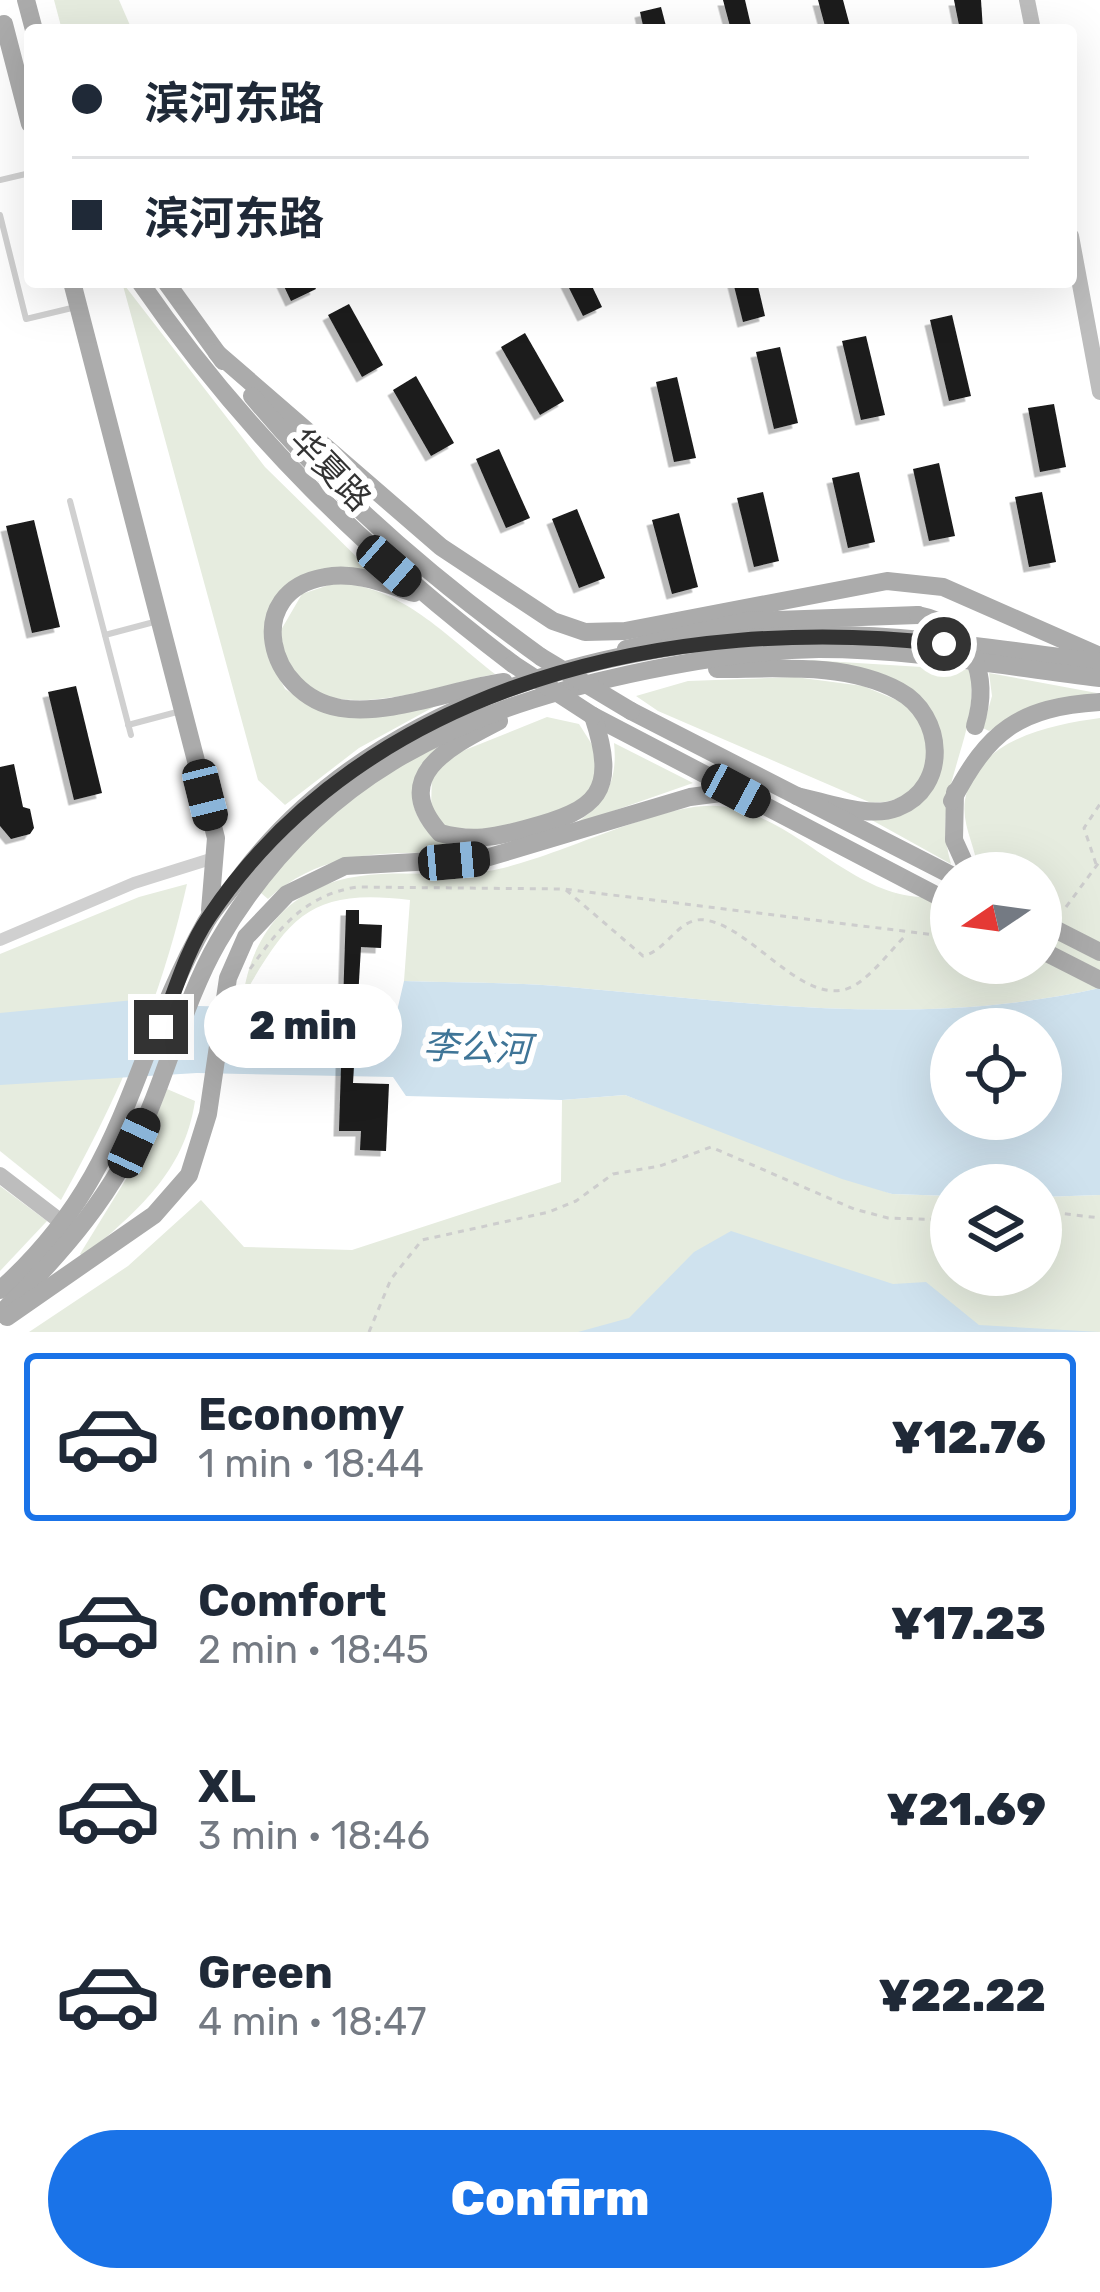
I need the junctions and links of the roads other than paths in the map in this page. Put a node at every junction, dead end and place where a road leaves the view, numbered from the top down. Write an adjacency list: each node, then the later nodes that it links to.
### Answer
1 (2, 18): 2 (main road); 3 (main road)
2 (24, 71)
3 (24, 101)
4 (0, 215): 9 (lane)
5 (1077, 268): 11 (street)
6 (74, 288): 9 (main road)
7 (144, 288): 13 (main road, 华夏路)
8 (170, 288): 10 (main road, 华夏路)
9 (78, 306): 14 (main road)
10 (217, 353): 16 (main road); 28 (main road, 华夏路, bridge)
11 (1100, 392)
12 (70, 501): 15 (lane)
13 (422, 595): 19 (main road); 24 (main road, 华夏路, bridge)
14 (160, 620): 15 (lane); 23 (main road)
15 (105, 635): 25 (lane)
16 (1100, 659): 17 (main road)
17 (588, 666): 19 (main road); 29 (main road, bridge)
18 (652, 669): 20 (main road); 21 (main road); 28 (main road)
19 (556, 675): 34 (main road)
20 (1100, 679)
21 (547, 695): 24 (main road); 40 (main road)
22 (1100, 702): 29 (main road)
23 (184, 710): 25 (lane); 31 (main road)
24 (593, 716): 27 (main road, 华夏路)
25 (128, 725): 26 (lane)
26 (131, 735)
27 (736, 791): 33 (main road, 华夏路); 44 (main road)
28 (797, 796): 32 (main road, 华夏路)
29 (952, 801): 30 (main road)
30 (959, 852)
31 (217, 857): 34 (main road); 36 (street)
32 (930, 864)
33 (930, 892)
34 (207, 920): 40 (main road)
35 (1062, 933): 37 (main road)
36 (0, 940)
37 (1100, 952)
38 (1062, 961): 39 (main road, bridge)
39 (1100, 980)
40 (187, 988): 42 (main road); 44 (main road)
41 (0, 1175): 42 (street)
42 (64, 1224): 43 (main road)
43 (0, 1290)
44 (0, 1318)

